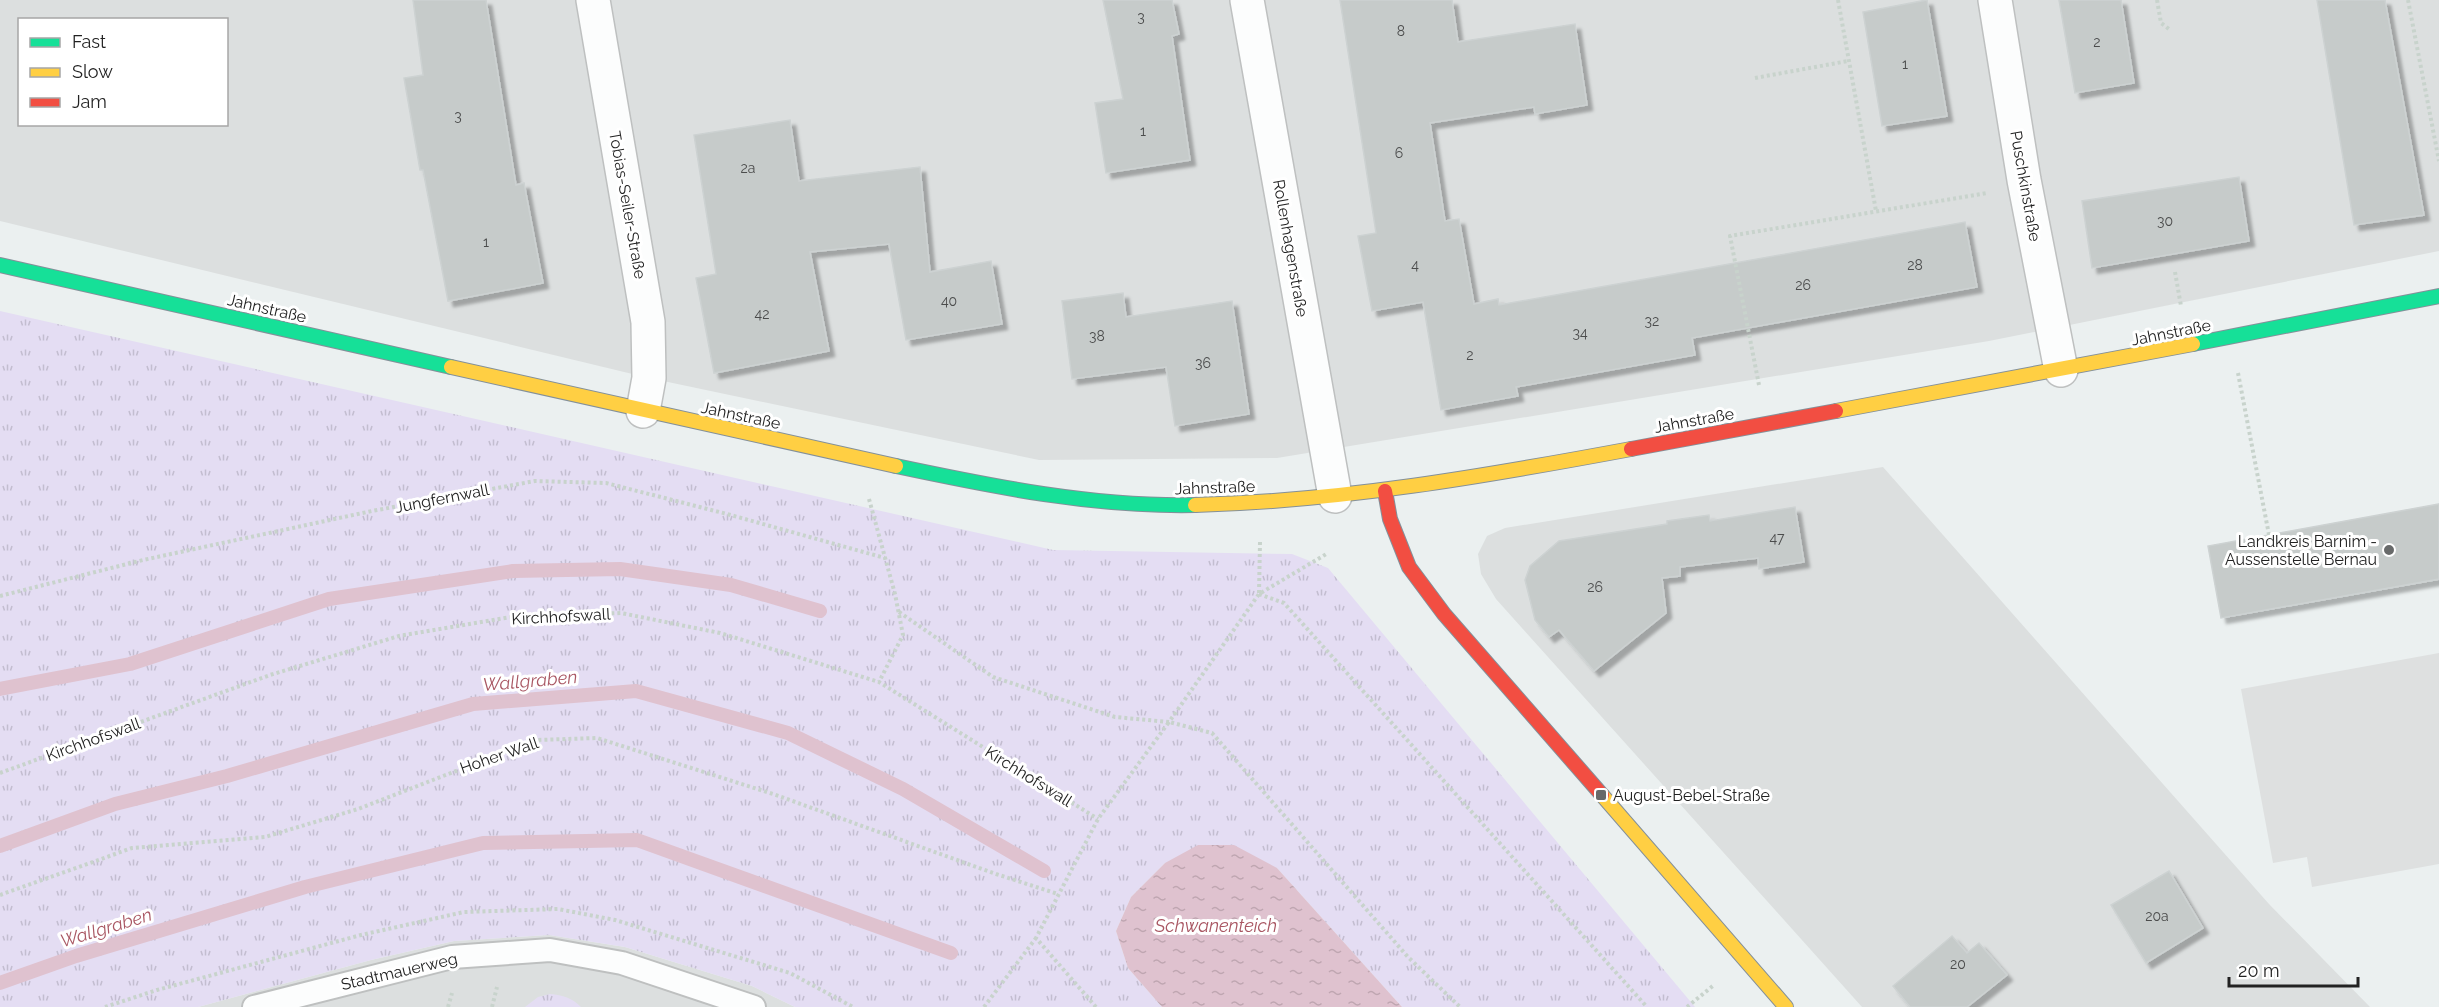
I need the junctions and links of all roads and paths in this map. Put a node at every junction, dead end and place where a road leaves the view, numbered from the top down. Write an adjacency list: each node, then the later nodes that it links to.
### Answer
1 (593, 0): 17 (street, Tobias-Seiler-Straße)
2 (1247, 0): 20 (street, Rollenhagenstraße)
3 (1838, 0): 8 (path)
4 (1995, 0): 16 (street, Puschkinstraße)
5 (2157, 0): 7 (path)
6 (2408, 0): 10 (path)
7 (2169, 28)
8 (1849, 61): 9 (path); 12 (path)
9 (1755, 78)
10 (2439, 161)
11 (1994, 192): 12 (path)
12 (1876, 211): 18 (path)
13 (0, 265): 17 (main road, Jahnstraße)
14 (2439, 296): 15 (main road, Jahnstraße)
15 (2231, 337): 16 (main road, Jahnstraße); 22 (path)
16 (2061, 370): 18 (main road, Jahnstraße)
17 (643, 411): 20 (main road, Jahnstraße)
18 (1766, 424): 19 (main road, Jahnstraße)
19 (1384, 491): 20 (main road, Jahnstraße); 44 (main road)
20 (1335, 496)
21 (869, 499): 25 (path)
22 (2269, 535)
23 (1260, 542): 26 (path)
24 (1328, 553): 26 (path)
25 (885, 558): 27 (path, Jungfernwall); 28 (path)
26 (1259, 594): 30 (path); 42 (path)
27 (0, 596)
28 (898, 612): 29 (path); 30 (path)
29 (879, 682): 31 (path, Kirchhofswall); 32 (path, Kirchhofswall)
30 (1169, 722): 32 (path); 41 (path)
31 (1, 773)
32 (1098, 819): 33 (path)
33 (1058, 894): 34 (path, Hoher Wall); 35 (path)
34 (0, 895)
35 (1036, 938): 39 (path); 40 (path)
36 (1692, 1003): 43 (path)
37 (254, 1007): 38 (lane, Stadtmauerweg)
38 (754, 1007)
39 (984, 1007)
40 (1096, 1007)
41 (1460, 1007)
42 (1647, 1007)
43 (1686, 1007)
44 (1786, 1007)

